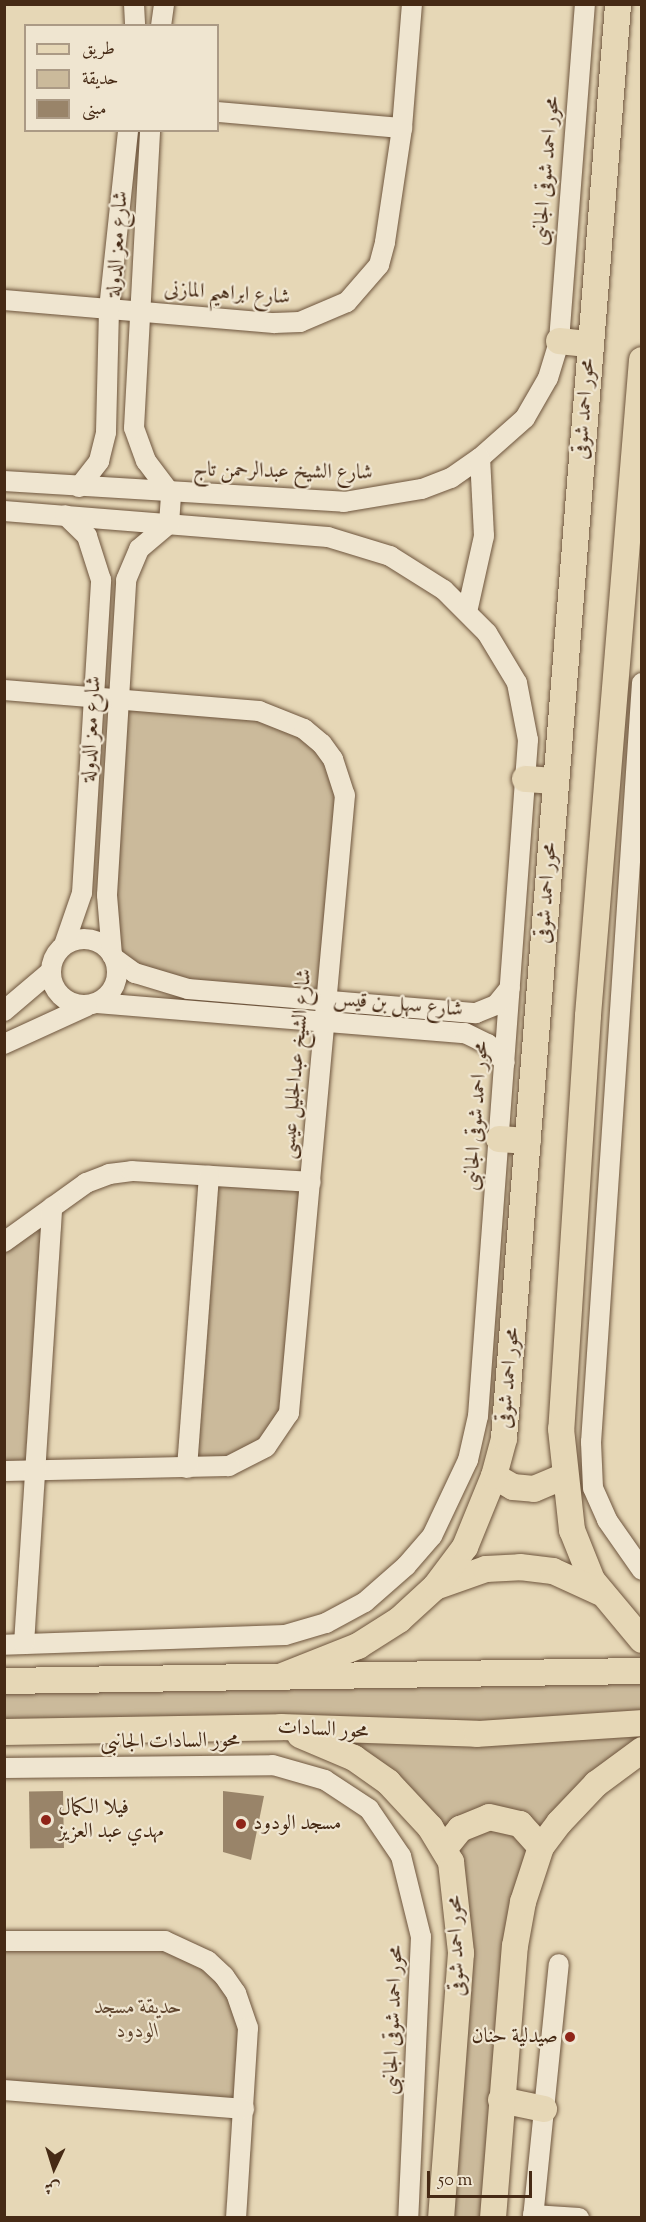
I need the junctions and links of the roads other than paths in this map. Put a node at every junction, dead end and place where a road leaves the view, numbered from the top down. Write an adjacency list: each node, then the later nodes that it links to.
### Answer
1 (134, 4): 6 (street)
2 (164, 4): 7 (street)
3 (412, 4): 9 (street, شارع ابراهيم المازنى)
4 (585, 4): 15 (street, محور احمد شوقى الجانبى)
5 (618, 4): 16 (main road, محور احمد شوقى)
6 (135, 24)
7 (161, 24)
8 (219, 112): 9 (street)
9 (402, 128): 14 (street, شارع ابراهيم المازنى)
10 (128, 132): 13 (street, شارع معز الدولة)
11 (150, 132): 14 (street, شارع معز الدولة)
12 (4, 300): 13 (street, شارع ابراهيم المازنى)
13 (109, 309): 14 (street, شارع ابراهيم المازنى); 21 (street, شارع معز الدولة)
14 (137, 312): 22 (street, شارع معز الدولة)
15 (559, 342): 16 (main road); 18 (street, شارع الشيخ عبدالرحمن تاج)
16 (590, 344): 33 (main road, محور احمد شوقى)
17 (642, 360): 19 (main road)
18 (480, 458): 22 (street, شارع الشيخ عبدالرحمن تاج); 26 (street)
19 (636, 467): 55 (main road)
20 (4, 481): 21 (street, شارع الشيخ عبدالرحمن تاج)
21 (79, 487): 22 (street, شارع الشيخ عبدالرحمن تاج)
22 (171, 494): 25 (street)
23 (4, 511): 24 (street)
24 (65, 515): 25 (street); 29 (street, شارع معز الدولة)
25 (169, 524): 26 (street); 30 (street, شارع معز الدولة)
26 (467, 612): 32 (street, محور احمد شوقى الجانبى)
27 (642, 682): 31 (street)
28 (4, 690): 29 (street, شارع الشيخ عبدالجليل عيسى)
29 (93, 697): 30 (street, شارع الشيخ عبدالجليل عيسى); 35 (street, شارع معز الدولة)
30 (118, 699): 36 (street, شارع معز الدولة); 39 (street, شارع الشيخ عبدالجليل عيسى)
31 (638, 763): 34 (street)
32 (525, 779): 33 (main road); 38 (street, محور احمد شوقى الجانبى)
33 (556, 782): 46 (main road, محور احمد شوقى)
34 (636, 822): 56 (street)
35 (64, 945): 36 (street); 37 (street)
36 (113, 956): 39 (street, شارع سهل بن قيس); 40 (street)
37 (50, 972): 40 (street); 41 (street)
38 (510, 988): 39 (street, شارع سهل بن قيس); 44 (street, محور احمد شوقى الجانبى)
39 (326, 1000): 42 (street, شارع الشيخ عبدالجليل عيسى)
40 (92, 1005): 42 (street, شارع سهل بن قيس); 43 (street)
41 (4, 1011)
42 (324, 1023): 44 (street, شارع سهل بن قيس); 48 (street, شارع الشيخ عبدالجليل عيسى)
43 (4, 1044)
44 (505, 1063): 45 (street, محور احمد شوقى الجانبى)
45 (499, 1139): 46 (main road); 60 (street, محور احمد شوقى الجانبى)
46 (528, 1141): 54 (main road, محور احمد شوقى)
47 (209, 1176): 48 (street); 49 (street); 51 (street)
48 (311, 1182): 51 (street, شارع الشيخ عبدالجليل عيسى)
49 (52, 1207): 50 (street); 53 (street)
50 (4, 1242)
51 (187, 1468): 53 (street, شارع الشيخ عبدالجليل عيسى)
52 (4, 1470): 53 (street, شارع الشيخ عبدالجليل عيسى)
53 (35, 1470): 60 (street)
54 (494, 1476): 55 (main road); 57 (main road, محور احمد شوقى)
55 (564, 1476): 58 (main road)
56 (642, 1570)
57 (435, 1587): 58 (main road); 62 (main road, محور احمد شوقى)
58 (599, 1592): 59 (main road)
59 (642, 1640)
60 (14, 1644)
61 (642, 1671): 62 (main road)
62 (282, 1676): 63 (main road)
63 (4, 1682)
64 (642, 1723): 65 (main road, محور السادات)
65 (281, 1727): 66 (main road, محور السادات); 71 (main road, محور احمد شوقى)
66 (4, 1732)
67 (642, 1750): 70 (main road)
68 (4, 1768): 69 (street, محور السادات الجانبى)
69 (387, 1831): 80 (street, محور احمد شوقى الجانبى)
70 (541, 1847): 71 (main road); 75 (main road)
71 (444, 1849): 81 (main road, محور احمد شوقى)
72 (4, 1941): 76 (street)
73 (559, 1964): 77 (street)
74 (4, 2090): 76 (street)
75 (501, 2100): 77 (main road); 82 (main road)
76 (244, 2109): 79 (street)
77 (544, 2109): 78 (street)
78 (533, 2216): 83 (street)
79 (236, 2217)
80 (408, 2217)
81 (441, 2217)
82 (493, 2217)
83 (579, 2217)

